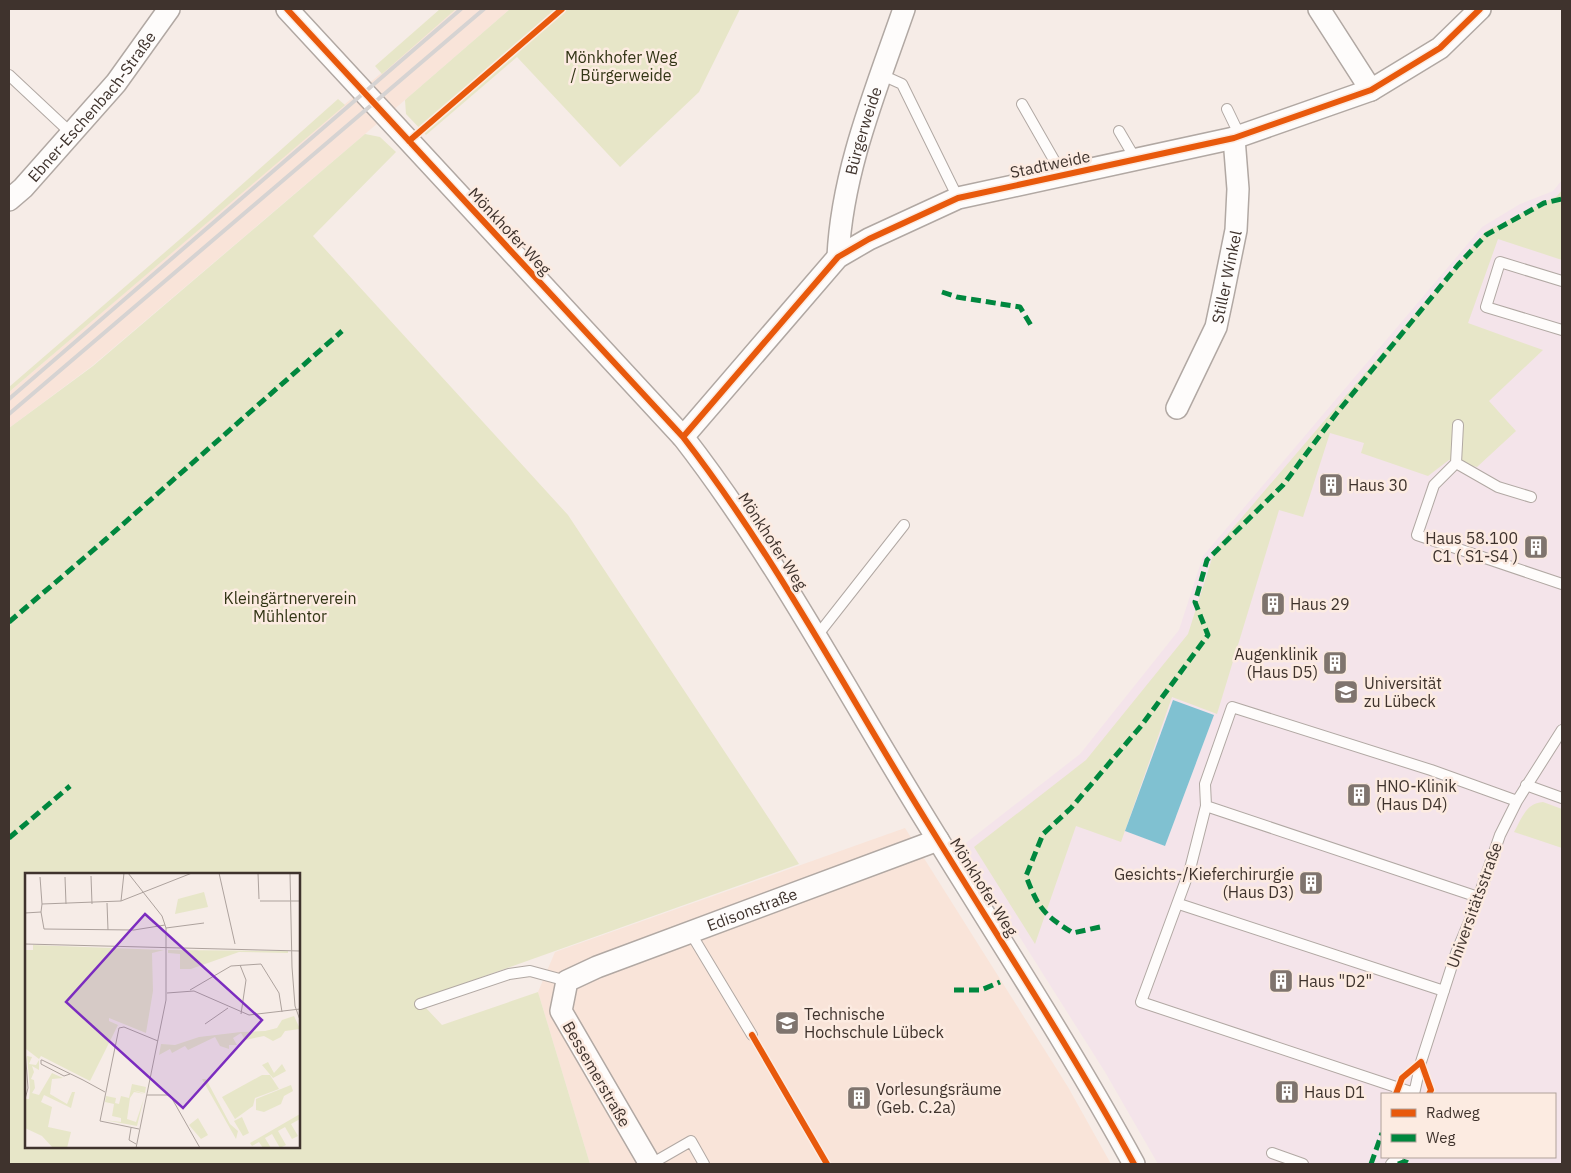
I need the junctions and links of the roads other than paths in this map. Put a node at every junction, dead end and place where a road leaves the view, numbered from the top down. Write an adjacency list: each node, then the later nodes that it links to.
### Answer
1 (170, 9): 12 (street, Ebner-Eschenbach-Straße)
2 (286, 9): 23 (street, Mönkhofer Weg)
3 (904, 9): 7 (street, Bürgerweide)
4 (1319, 9): 8 (street)
5 (1480, 9): 8 (street, Stadtweide)
6 (9, 75): 12 (lane)
7 (882, 75): 16 (lane); 18 (street, Bürgerweide)
8 (1371, 90): 13 (street, Stadtweide)
9 (1022, 104): 15 (lane)
10 (1227, 109): 13 (lane)
11 (1119, 131): 14 (lane)
12 (72, 134): 17 (street, Ebner-Eschenbach-Straße)
13 (1237, 137): 14 (street, Stadtweide); 21 (street, Stiller Winkel)
14 (1136, 160): 15 (street, Stadtweide)
15 (1059, 176): 16 (street, Stadtweide)
16 (958, 198): 18 (street, Stadtweide)
17 (9, 200)
18 (838, 257): 23 (street, Stadtweide)
19 (1562, 281): 20 (lane)
20 (1562, 330)
21 (1177, 408)
22 (1458, 425): 24 (lane)
23 (683, 437): 28 (street, Mönkhofer Weg)
24 (1456, 464): 25 (lane); 27 (lane)
25 (1531, 498)
26 (904, 525): 28 (lane)
27 (1562, 584)
28 (816, 637): 34 (street, Mönkhofer Weg)
29 (1562, 730): 30 (lane, Universitätsstraße)
30 (1526, 785): 31 (lane); 32 (lane, Universitätsstraße)
31 (1562, 798)
32 (1517, 801): 33 (lane); 35 (lane, Universitätsstraße)
33 (1206, 806): 35 (lane); 36 (lane)
34 (938, 840): 37 (street, Edisonstraße); 47 (street, Mönkhofer Weg)
35 (1478, 897): 39 (lane, Universitätsstraße)
36 (1179, 904): 39 (lane); 42 (lane)
37 (690, 932): 38 (street, Edisonstraße); 41 (lane)
38 (567, 981): 40 (lane); 45 (street, Bessemerstraße)
39 (1444, 991): 43 (lane, Universitätsstraße)
40 (420, 1004)
41 (752, 1035)
42 (1410, 1093)
43 (1413, 1093)
44 (1272, 1153): 48 (lane)
45 (651, 1164): 46 (lane)
46 (704, 1164)
47 (1134, 1164)
48 (1303, 1164)

